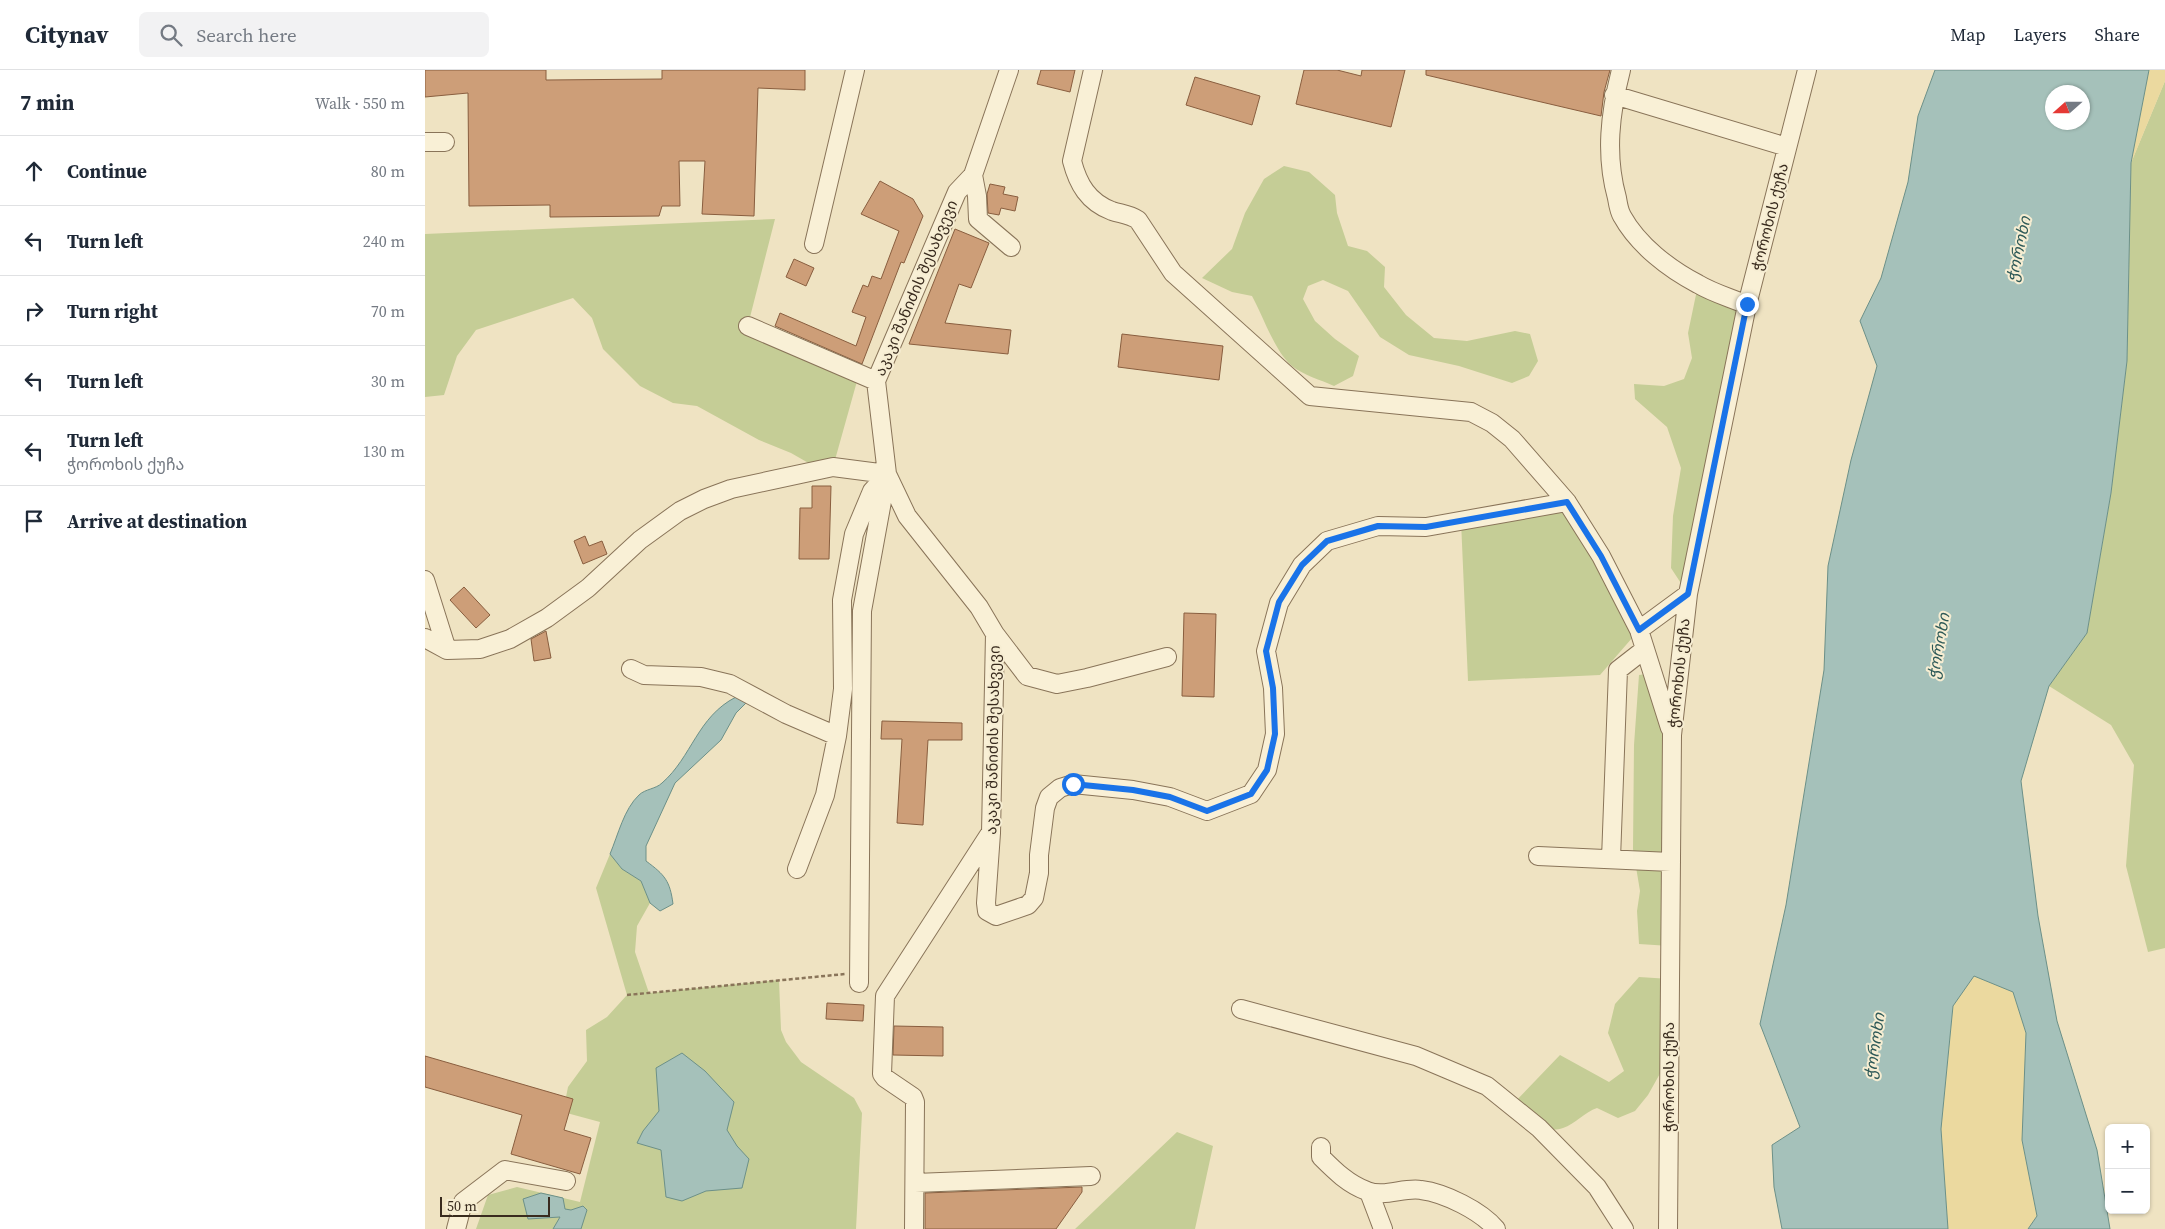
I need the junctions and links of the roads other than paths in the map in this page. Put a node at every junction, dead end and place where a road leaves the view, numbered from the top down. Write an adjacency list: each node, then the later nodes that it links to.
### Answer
1 (855, 70): 11 (street)
2 (1009, 70): 10 (street, აკაკი შანიძის შესახვევი)
3 (1093, 70): 17 (street)
4 (1621, 70): 6 (street)
5 (1807, 70): 9 (street, ჭოროხის ქუჩა)
6 (1614, 95): 9 (street); 13 (street)
7 (425, 142): 8 (street)
8 (445, 142)
9 (1787, 148): 13 (street, ჭოროხის ქუჩა)
10 (973, 174): 12 (street); 15 (street, აკაკი შანიძის შესახვევი)
11 (814, 244)
12 (1011, 247)
13 (1747, 304): 19 (street, ჭოროხის ქუჩა)
14 (748, 326): 15 (street)
15 (876, 381): 16 (street, აკაკი შანიძის შესახვევი)
16 (887, 474): 21 (street, აკაკი შანიძის შესახვევი); 24 (street); 28 (street); 34 (street)
17 (1567, 502): 20 (street); 29 (street, აკაკი შანიძის შესახვევი)
18 (425, 580): 24 (street)
19 (1688, 594): 20 (street); 27 (street, ჭოროხის ქუჩა)
20 (1639, 630): 23 (street)
21 (995, 634): 25 (street); 29 (street, აკაკი შანიძის შესახვევი)
22 (425, 638): 24 (street)
23 (1645, 649): 27 (street); 31 (street)
24 (447, 650)
25 (1167, 657)
26 (631, 670): 28 (street)
27 (1672, 735): 32 (street, ჭოროხის ქუჩა)
28 (837, 736): 33 (street)
29 (991, 833): 39 (street)
30 (1537, 856): 31 (street)
31 (1611, 859): 32 (street)
32 (1671, 862): 46 (street, ჭოროხის ქუჩა)
33 (797, 868)
34 (859, 977)
35 (1241, 1009): 45 (street)
36 (1321, 1146): 40 (street)
37 (1091, 1176): 39 (street)
38 (566, 1181): 41 (street)
39 (915, 1183): 42 (street)
40 (1369, 1192): 43 (street); 44 (street)
41 (457, 1229)
42 (914, 1229)
43 (1383, 1229)
44 (1496, 1229)
45 (1624, 1229)
46 (1668, 1229)

